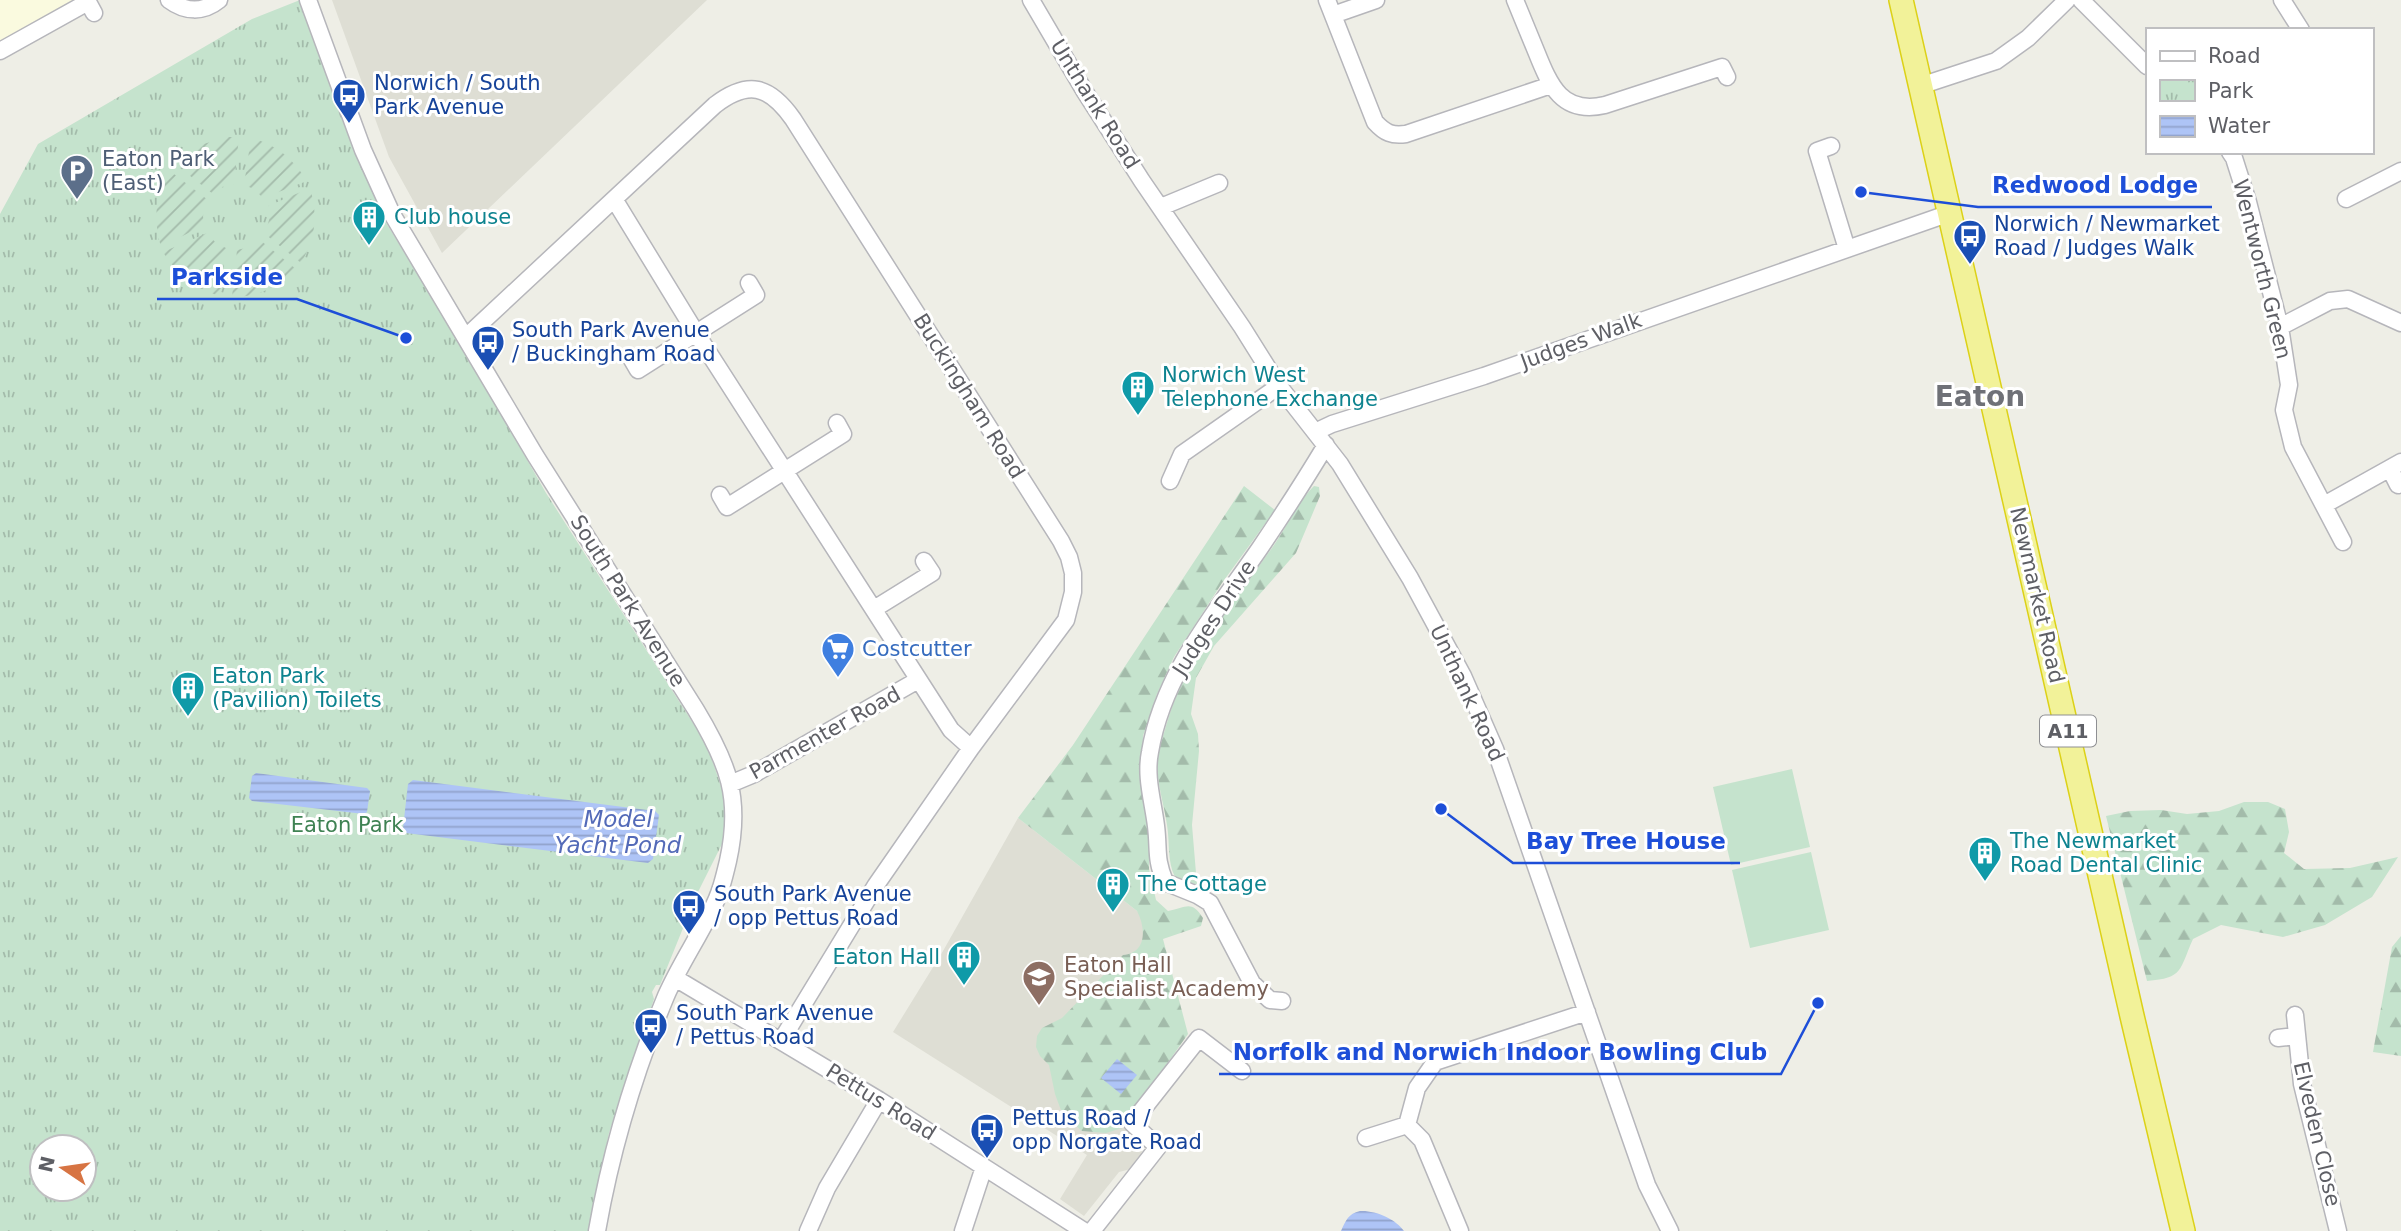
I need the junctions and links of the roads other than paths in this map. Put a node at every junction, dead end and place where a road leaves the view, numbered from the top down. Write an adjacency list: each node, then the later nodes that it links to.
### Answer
1 (169, 0): 2 (street)
2 (219, 0)
3 (308, 0): 34 (street, South Park Avenue)
4 (1031, 0): 27 (street, Unthank Road)
5 (1376, 0): 12 (street)
6 (1515, 0): 17 (street)
7 (1901, 0): 18 (highway, Newmarket Road / A11)
8 (2067, 0): 18 (street)
9 (2081, 0): 15 (street)
10 (2282, 0): 13 (street)
11 (89, 5): 14 (street)
12 (1329, 7): 17 (street)
13 (2300, 28)
14 (0, 51)
15 (2146, 65)
16 (1723, 67): 17 (street)
17 (1551, 85)
18 (1920, 86): 28 (highway, Newmarket Road / A11)
19 (1818, 150): 29 (street)
20 (2231, 154): 32 (street, Wentworth Green)
21 (2401, 171): 23 (street)
22 (1219, 183): 27 (street)
23 (2371, 187): 25 (street); 26 (street)
24 (614, 199): 33 (street); 34 (street, Buckingham Road); 50 (street, Buckingham Road)
25 (2346, 199)
26 (2380, 202)
27 (1161, 207): 36 (street, Unthank Road)
28 (1950, 213): 29 (street, Judges Walk); 71 (highway, Newmarket Road / A11)
29 (1847, 249): 37 (street, Judges Walk)
30 (756, 295): 33 (street)
31 (2401, 323): 32 (street)
32 (2280, 327): 44 (street, Wentworth Green)
33 (696, 333): 35 (street); 41 (street)
34 (466, 337): 51 (street, South Park Avenue)
35 (638, 371)
36 (1279, 386): 37 (street, Unthank Road); 42 (street)
37 (1315, 432): 39 (street, Unthank Road)
38 (843, 434): 41 (street)
39 (1326, 445): 53 (street, Judges Drive); 54 (street, Unthank Road)
40 (2395, 466): 43 (street); 44 (street)
41 (785, 470): 45 (street); 48 (street)
42 (1170, 481)
43 (2399, 485)
44 (2324, 505): 46 (street, Wentworth Green)
45 (728, 507)
46 (2343, 542)
47 (932, 573): 48 (street)
48 (874, 609): 49 (street)
49 (918, 680): 50 (street); 51 (street, Parmenter Road)
50 (971, 748): 58 (street, Buckingham Road)
51 (730, 784): 52 (street, South Park Avenue)
52 (675, 978): 58 (street, Pettus Road); 64 (street, South Park Avenue)
53 (1282, 1001)
54 (1587, 1012): 61 (street); 70 (street, Unthank Road)
55 (2295, 1015): 56 (street, Elveden Close)
56 (2296, 1036): 57 (street, Elveden Close); 72 (street, Elveden Close)
57 (2278, 1038)
58 (781, 1041): 60 (street, Pettus Road)
59 (1242, 1071): 68 (street)
60 (880, 1100): 63 (street, Pettus Road); 65 (street)
61 (1407, 1125): 62 (street); 69 (street)
62 (1366, 1138)
63 (984, 1167): 66 (street); 67 (street, Pettus Road)
64 (597, 1231)
65 (808, 1231)
66 (963, 1231)
67 (1084, 1231)
68 (1092, 1231)
69 (1460, 1231)
70 (1670, 1231)
71 (2183, 1231)
72 (2338, 1231)

